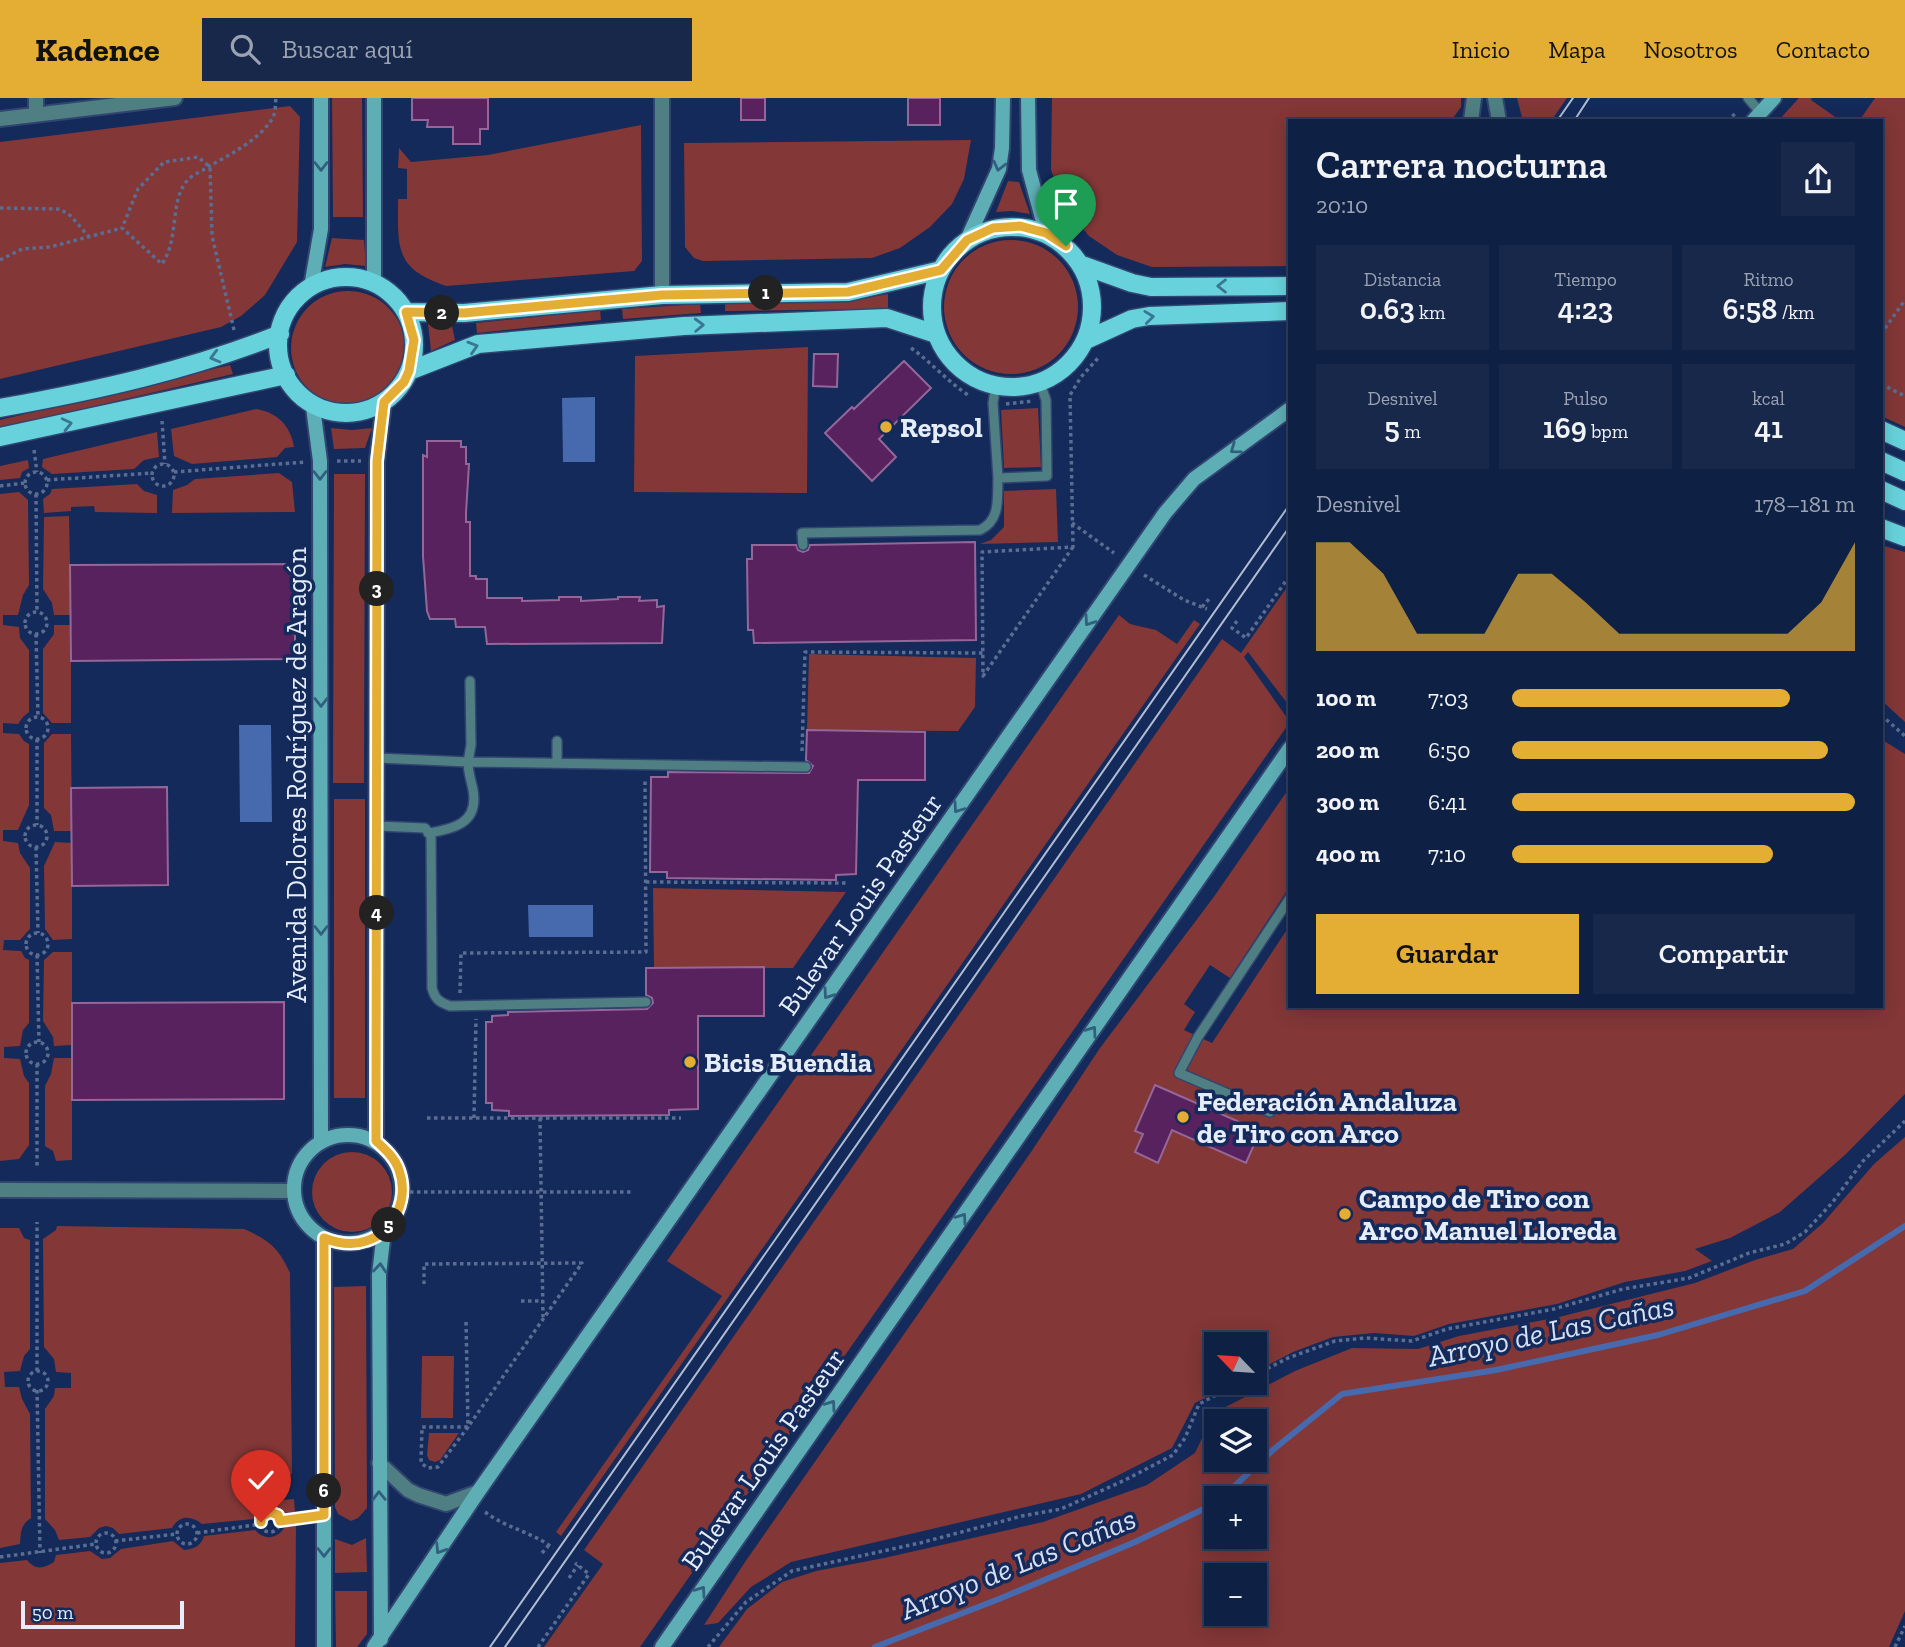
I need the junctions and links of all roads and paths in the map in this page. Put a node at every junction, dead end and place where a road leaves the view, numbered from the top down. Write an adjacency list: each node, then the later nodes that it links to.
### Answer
1 (36, 98): 13 (street)
2 (175, 98): 13 (street)
3 (276, 98): 18 (path)
4 (321, 98): 29 (main road, one-way to 29)
5 (374, 98): 27 (main road)
6 (662, 98): 30 (street)
7 (1003, 98): 23 (main road, one-way to 23)
8 (1028, 98): 21 (main road)
9 (1474, 98): 16 (street)
10 (1495, 98): 17 (street)
11 (1748, 98): 14 (lane)
12 (1774, 98): 14 (main road)
13 (36, 114): 15 (street)
14 (1757, 117)
15 (0, 119)
16 (1471, 119)
17 (1499, 119)
18 (209, 167): 20 (path); 20 (path); 39 (path)
19 (0, 208): 22 (path)
20 (122, 228): 22 (path)
21 (1046, 233): 23 (main road); 25 (main road)
22 (89, 237): 24 (path)
23 (967, 240): 26 (main road)
24 (0, 260)
25 (1082, 265): 28 (main road, one-way to 25); 37 (main road)
26 (941, 270): 30 (main road); 36 (main road)
27 (374, 283): 29 (main road); 33 (main road)
28 (1288, 286)
29 (311, 287): 35 (main road)
30 (662, 295): 33 (main road)
31 (1905, 300): 34 (path)
32 (1288, 311): 37 (main road, one-way to 32)
33 (406, 312): 41 (main road)
34 (1883, 331)
35 (280, 334): 39 (main road); 42 (main road)
36 (936, 334): 41 (main road, one-way to 36); 44 (main road)
37 (1086, 340): 43 (main road)
38 (904, 343): 46 (path)
39 (241, 350): 53 (main road, one-way to 53)
40 (1106, 350): 74 (path)
41 (409, 371): 49 (main road)
42 (286, 375): 50 (main road); 52 (main road)
43 (1040, 383): 44 (main road); 67 (lane)
44 (996, 384): 67 (lane)
45 (1883, 385): 47 (path)
46 (968, 396)
47 (1905, 396)
48 (1035, 401): 51 (path)
49 (384, 402): 52 (main road); 60 (main road)
50 (160, 403): 56 (main road, one-way to 50); 62 (path)
51 (1004, 404)
52 (313, 407): 59 (main road, Avenida Dolores Rodríguez de Aragón)
53 (0, 408)
54 (1288, 410): 143 (main road, Bulevar Louis Pasteur, one-way to 143)
55 (1883, 431): 58 (main road)
56 (32, 432): 57 (main road); 63 (path)
57 (0, 438)
58 (1905, 441)
59 (320, 461): 60 (path); 64 (path); 121 (main road, Avenida Dolores Rodríguez de Aragón, one-way to 121)
60 (377, 461): 95 (main road)
61 (1883, 462): 65 (main road)
62 (164, 464): 64 (path); 66 (path)
63 (37, 472): 68 (path); 69 (path)
64 (174, 472): 66 (path)
65 (1905, 472)
66 (153, 473): 68 (path)
67 (998, 478): 77 (lane)
68 (47, 480): 72 (path)
69 (25, 484): 70 (path); 72 (path)
70 (0, 486)
71 (1883, 491): 73 (main road)
72 (36, 494): 83 (path)
73 (1905, 501)
74 (1072, 523): 78 (path); 79 (path)
75 (1883, 529): 76 (main road)
76 (1905, 537)
77 (803, 545)
78 (1073, 547): 86 (path); 86 (path)
79 (1114, 553)
80 (1143, 574): 82 (path)
81 (1288, 578): 84 (path)
82 (1209, 599)
83 (37, 612): 85 (path); 85 (path)
84 (1237, 621)
85 (36, 634): 88 (path)
86 (983, 653): 93 (path)
87 (470, 681): 96 (lane)
88 (38, 717): 91 (path); 91 (path)
89 (1883, 718): 90 (path)
90 (1905, 736)
91 (37, 739): 100 (path)
92 (557, 741): 97 (lane)
93 (790, 751)
94 (1288, 751): 160 (main road, Bulevar Louis Pasteur, one-way to 94)
95 (377, 758): 96 (lane); 101 (main road)
96 (468, 762): 97 (lane); 102 (lane)
97 (557, 763): 98 (lane)
98 (645, 764): 99 (lane); 104 (path)
99 (806, 767)
100 (37, 825): 103 (path); 103 (path)
101 (377, 826): 102 (lane); 120 (main road)
102 (428, 833): 111 (lane)
103 (36, 847): 107 (path)
104 (646, 882): 105 (path); 111 (path)
105 (846, 883)
106 (1288, 901): 114 (lane)
107 (38, 933): 108 (path); 108 (path)
108 (37, 955): 112 (path)
109 (646, 1002): 110 (lane)
110 (476, 1005): 111 (lane); 116 (path)
111 (460, 1006)
112 (39, 1042): 113 (path); 113 (path)
113 (37, 1064): 122 (path)
114 (1270, 1112)
115 (427, 1118): 116 (path)
116 (474, 1118): 117 (path)
117 (540, 1118): 118 (path); 126 (path)
118 (681, 1118)
119 (1905, 1121): 137 (path)
120 (376, 1141): 121 (main road); 125 (main road)
121 (321, 1142): 124 (main road)
122 (37, 1167)
123 (0, 1190): 124 (street)
124 (294, 1191): 130 (main road)
125 (403, 1192): 126 (path); 129 (main road)
126 (540, 1192): 127 (path); 131 (path)
127 (634, 1192)
128 (37, 1222): 138 (path)
129 (384, 1231): 130 (main road); 142 (main road, one-way to 129)
130 (324, 1238): 145 (main road)
131 (542, 1264): 132 (path); 134 (path); 135 (path)
132 (424, 1284)
133 (521, 1301): 134 (path)
134 (543, 1301): 135 (path)
135 (543, 1319): 141 (path)
136 (466, 1320): 141 (path)
137 (1267, 1369)
138 (37, 1371): 139 (path); 139 (path)
139 (37, 1391): 152 (path)
140 (1216, 1395): 161 (path)
141 (468, 1427): 141 (path)
142 (379, 1463): 143 (street); 157 (main road, one-way to 142)
143 (478, 1492): 157 (main road, Bulevar Louis Pasteur, one-way to 157)
144 (485, 1512): 153 (path)
145 (324, 1515): 146 (path); 158 (main road, one-way to 158)
146 (280, 1521): 147 (path); 147 (path)
147 (261, 1524): 148 (path)
148 (197, 1533): 149 (path); 149 (path)
149 (177, 1534): 150 (path)
150 (115, 1541): 151 (path); 151 (path)
151 (96, 1544): 152 (path)
152 (40, 1553): 154 (path)
153 (542, 1553)
154 (0, 1557)
155 (569, 1578): 159 (path)
156 (1905, 1626): 162 (path)
157 (379, 1644)
158 (324, 1647)
159 (538, 1647)
160 (662, 1647)
161 (708, 1647)
162 (1895, 1647)

